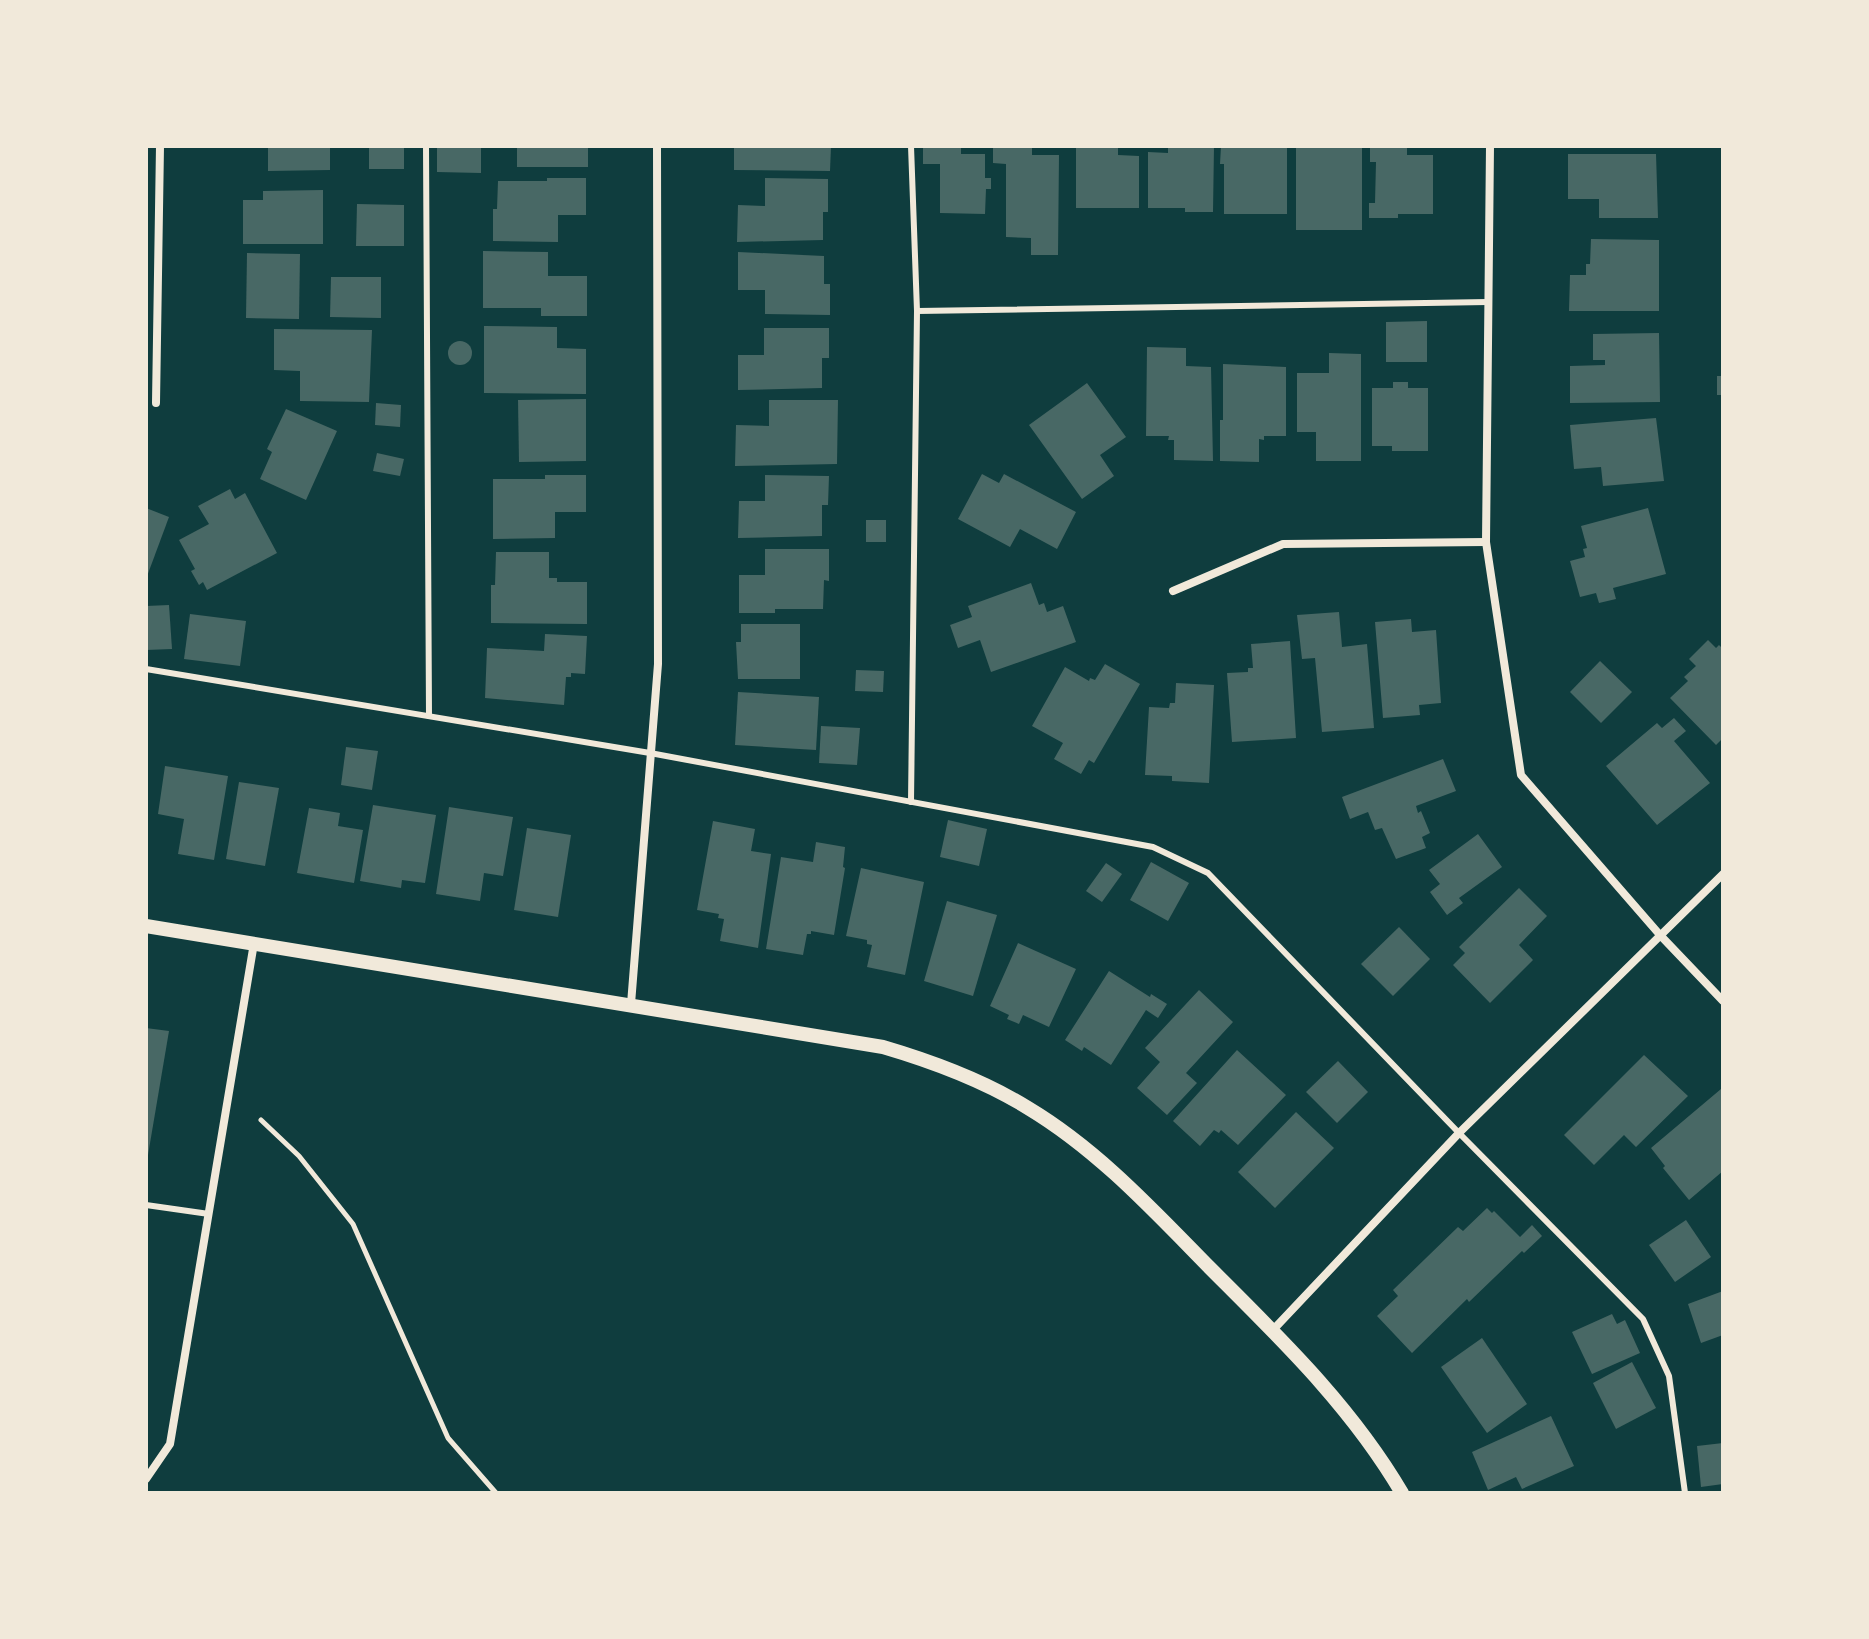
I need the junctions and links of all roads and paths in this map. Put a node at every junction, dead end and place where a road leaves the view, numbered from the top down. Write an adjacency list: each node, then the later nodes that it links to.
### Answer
1 (160, 146): 8 (street)
2 (426, 146): 12 (lane)
3 (657, 146): 13 (street)
4 (911, 146): 7 (lane)
5 (1490, 146): 6 (street)
6 (1488, 302): 7 (lane); 9 (street)
7 (917, 311): 14 (lane)
8 (156, 403)
9 (1486, 542): 10 (street); 17 (street)
10 (1173, 591)
11 (146, 669): 12 (lane)
12 (429, 716): 13 (lane)
13 (650, 753): 14 (lane); 20 (street)
14 (911, 802): 22 (lane)
15 (1723, 874): 17 (street)
16 (146, 926): 18 (street)
17 (1660, 935): 19 (street); 22 (street)
18 (254, 943): 20 (street); 24 (street)
19 (1723, 1001)
20 (631, 1004): 25 (street)
21 (261, 1120): 27 (path)
22 (1459, 1133): 25 (street); 29 (lane)
23 (146, 1205): 24 (lane)
24 (209, 1214): 26 (street)
25 (1272, 1331): 28 (street)
26 (146, 1479)
27 (496, 1493)
28 (1402, 1493)
29 (1685, 1493)

